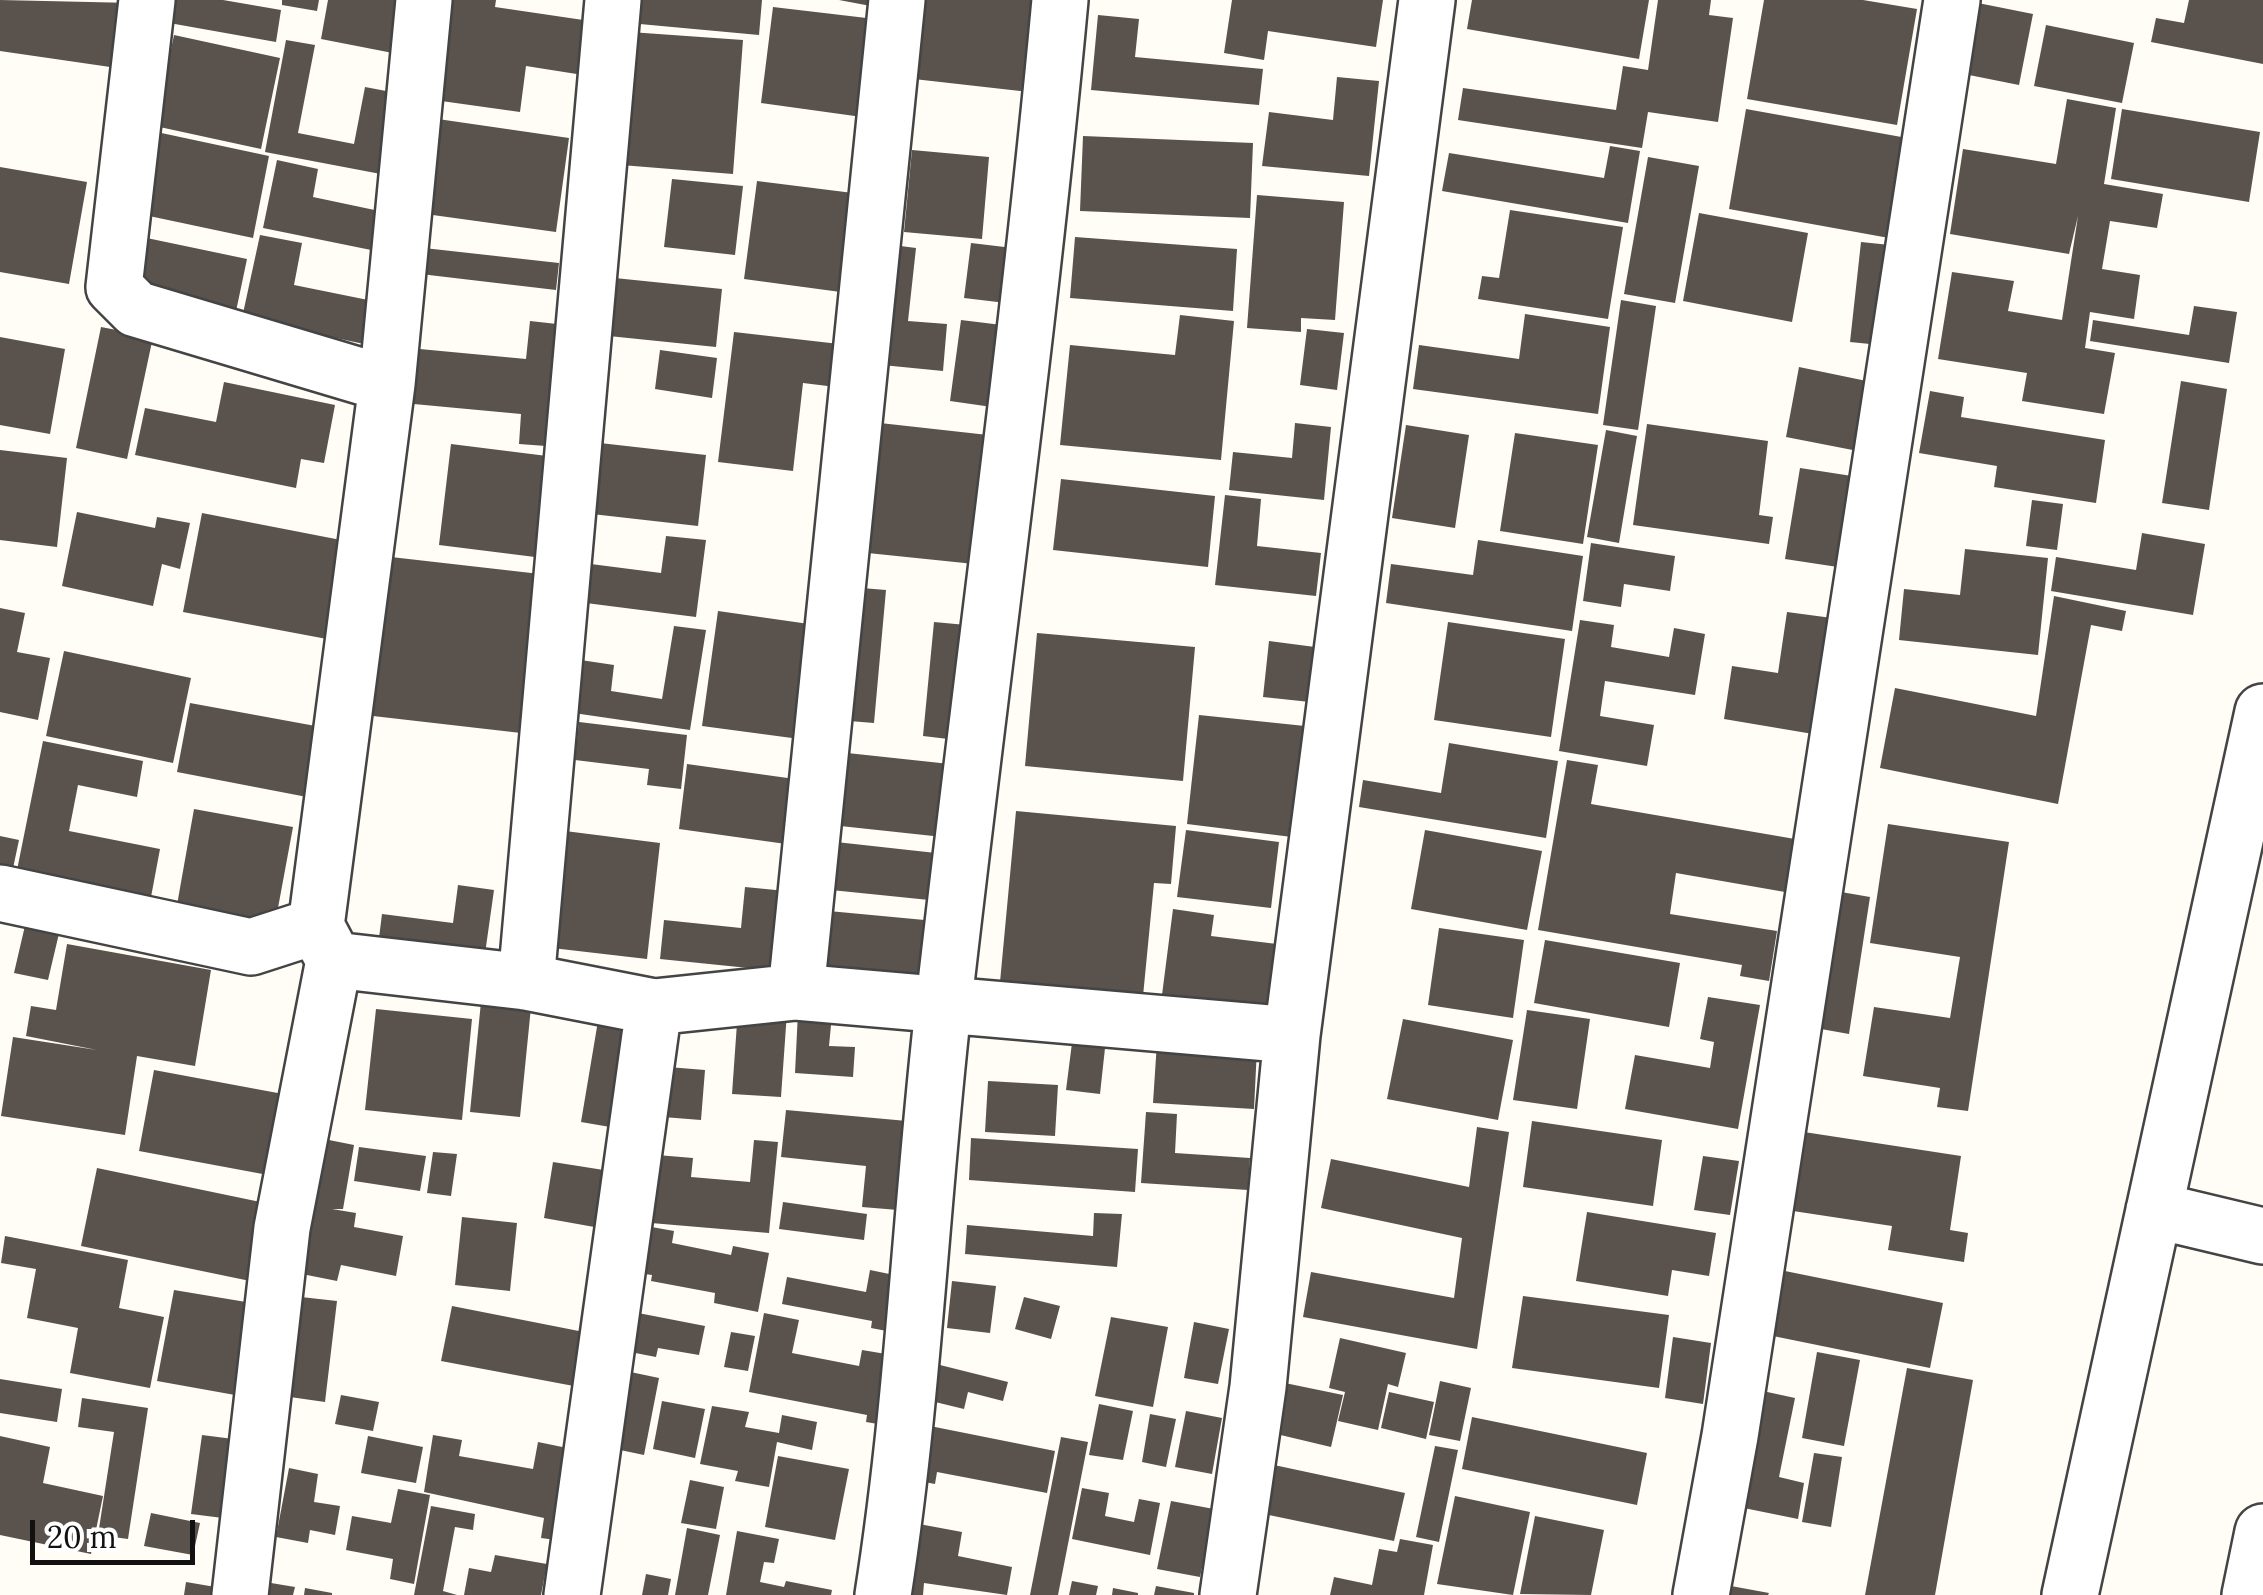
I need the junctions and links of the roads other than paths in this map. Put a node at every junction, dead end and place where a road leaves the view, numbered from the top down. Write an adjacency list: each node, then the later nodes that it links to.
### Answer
1 (147, 0): 8 (street)
2 (424, 0): 8 (street)
3 (613, 0): 12 (street)
4 (897, 0): 13 (street)
5 (1060, 0): 14 (street)
6 (1427, 0): 16 (street)
7 (1952, 0): 24 (street)
8 (387, 384): 11 (street)
9 (2263, 712): 17 (street)
10 (0, 893): 11 (street)
11 (325, 943): 12 (street); 20 (street)
12 (526, 982): 15 (street)
13 (796, 992): 14 (street); 15 (street)
14 (943, 1006): 16 (street); 22 (street)
15 (654, 1007): 21 (street)
16 (1292, 1035): 23 (street)
17 (2154, 1210): 18 (street); 25 (street)
18 (2263, 1236)
19 (2263, 1532): 26 (street)
20 (240, 1595)
21 (572, 1595)
22 (883, 1595)
23 (1228, 1595)
24 (1701, 1595)
25 (2070, 1595)
26 (2250, 1595)

